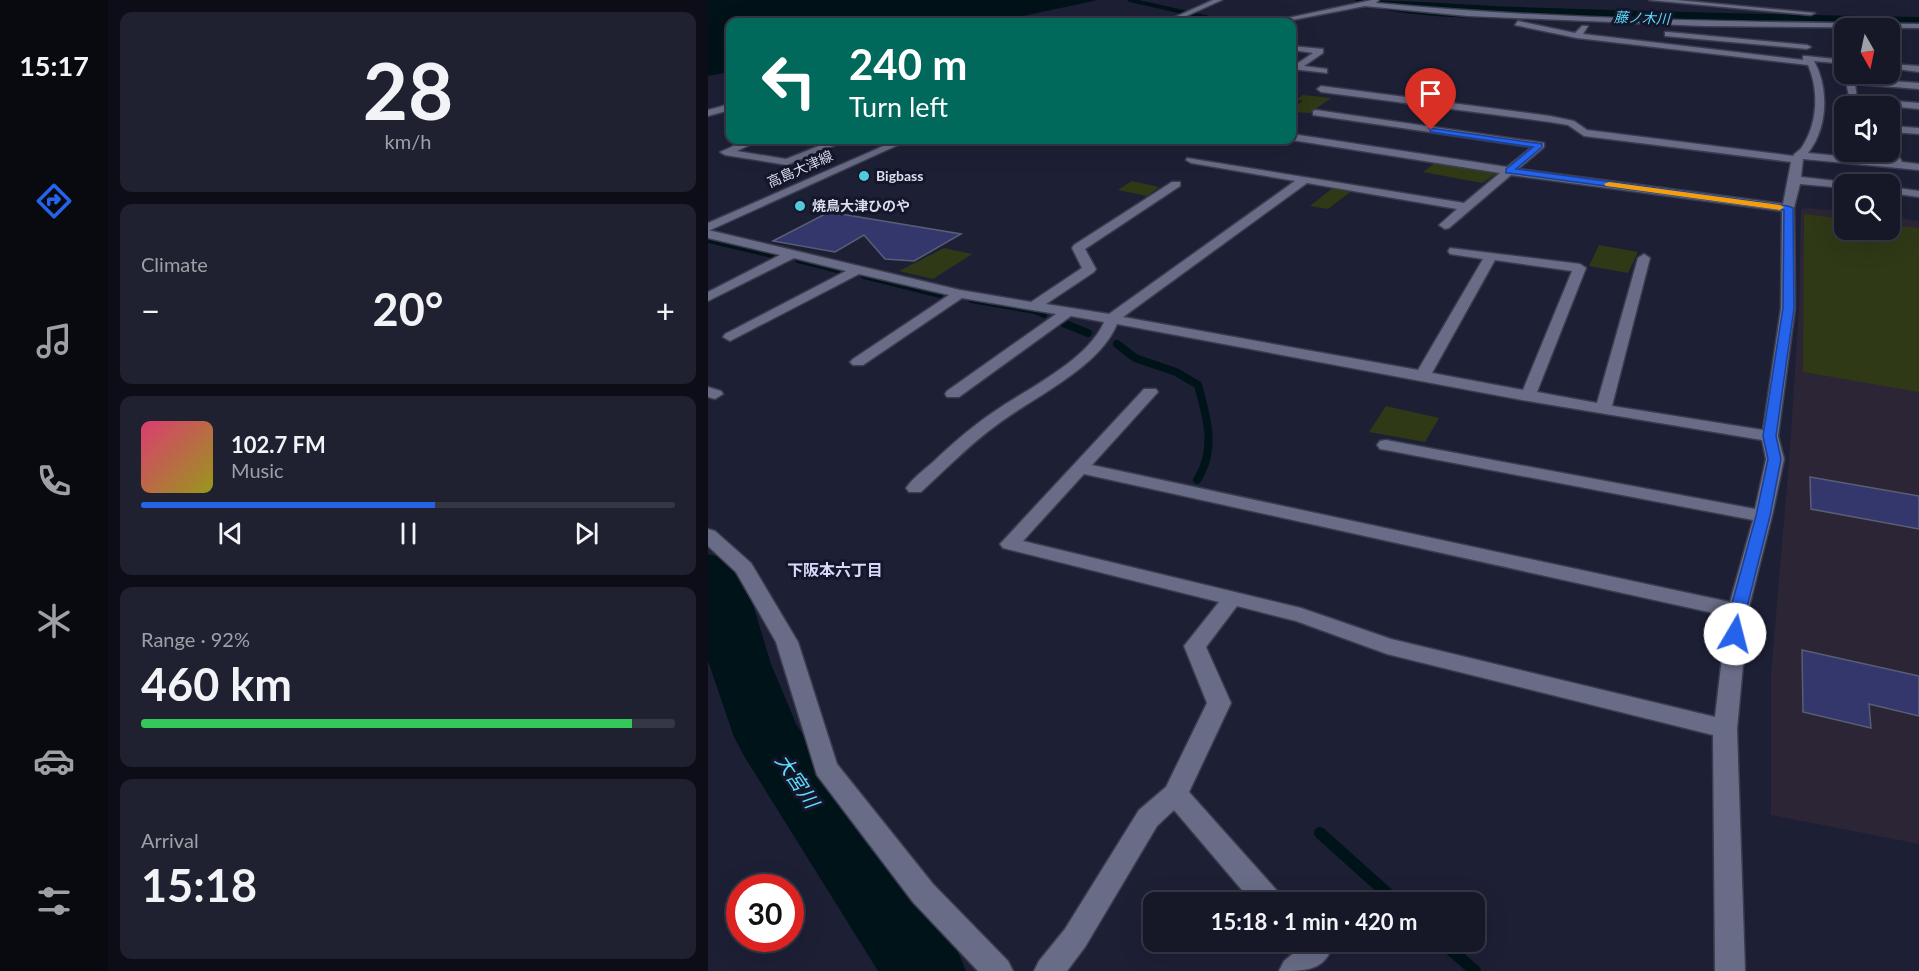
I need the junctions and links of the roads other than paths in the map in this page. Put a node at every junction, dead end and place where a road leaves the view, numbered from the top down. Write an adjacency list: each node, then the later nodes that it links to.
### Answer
1 (1219, 0): 8 (street)
2 (1377, 0): 5 (street)
3 (1385, 0): 6 (street)
4 (1652, 0): 11 (street)
5 (1366, 3): 6 (street); 9 (street)
6 (1466, 10): 7 (street); 11 (street)
7 (1482, 14): 10 (street); 19 (street)
8 (1177, 18)
9 (1293, 18)
10 (1591, 18): 11 (street); 16 (street)
11 (1812, 18): 12 (street); 13 (street); 20 (street)
12 (1919, 19)
13 (1834, 24)
14 (1900, 26): 15 (street)
15 (1919, 26)
16 (1587, 27): 17 (street); 19 (street)
17 (1621, 30)
18 (1656, 33): 20 (street)
19 (1577, 36): 22 (street)
20 (1807, 47): 22 (street)
21 (1296, 48): 24 (street)
22 (1806, 59): 23 (street); 46 (street)
23 (1834, 61)
24 (1296, 66)
25 (1296, 67): 28 (street)
26 (1900, 67): 27 (street)
27 (1919, 69)
28 (1324, 71)
29 (1919, 86): 32 (street)
30 (1321, 89): 31 (street)
31 (1346, 92): 37 (street); 51 (street)
32 (1852, 96)
33 (1489, 100): 37 (street)
34 (1900, 104): 35 (street)
35 (1919, 106)
36 (726, 108): 38 (street)
37 (1479, 110): 39 (street); 46 (street)
38 (708, 112)
39 (1471, 117)
40 (1900, 130): 41 (street)
41 (1919, 131)
42 (1296, 138): 51 (street)
43 (745, 144): 44 (street)
44 (832, 144)
45 (895, 144): 61 (street, 高島大津線)
46 (1797, 157): 49 (street); 53 (street)
47 (1191, 160): 52 (street)
48 (1897, 162): 49 (street)
49 (1898, 165): 50 (street)
50 (1919, 167)
51 (1509, 171): 58 (street); 59 (street)
52 (1305, 179): 58 (street); 72 (street)
53 (1795, 180): 55 (street); 59 (street)
54 (1176, 184): 70 (street)
55 (1834, 184)
56 (1900, 191): 57 (street)
57 (1919, 194)
58 (1466, 207): 60 (street)
59 (1788, 208): 80 (street)
60 (1445, 225)
61 (708, 226)
62 (708, 234): 64 (street)
63 (1454, 251): 65 (street)
64 (792, 254): 67 (street); 69 (street)
65 (1491, 256): 75 (street); 78 (street)
66 (1644, 258): 79 (street)
67 (857, 270): 68 (street); 73 (street)
68 (960, 294): 70 (street); 74 (street)
69 (708, 297)
70 (1034, 306): 71 (street)
71 (1068, 312): 72 (street); 77 (street)
72 (1112, 319): 75 (street); 83 (street)
73 (730, 337)
74 (858, 362)
75 (1422, 377): 78 (street)
76 (1150, 392): 82 (street)
77 (953, 394)
78 (1528, 396): 79 (street)
79 (1603, 409): 80 (street)
80 (1770, 436): 84 (street)
81 (1386, 445): 84 (street)
82 (1080, 468): 86 (street); 87 (street)
83 (915, 488)
84 (1763, 516): 87 (street)
85 (708, 535): 92 (street)
86 (1232, 599): 88 (street); 89 (street)
87 (1738, 611): 88 (street)
88 (1725, 729): 95 (street)
89 (1175, 794): 90 (street); 93 (street)
90 (1260, 892)
91 (1313, 952): 94 (street)
92 (998, 971)
93 (1049, 971)
94 (1294, 971)
95 (1730, 971)

